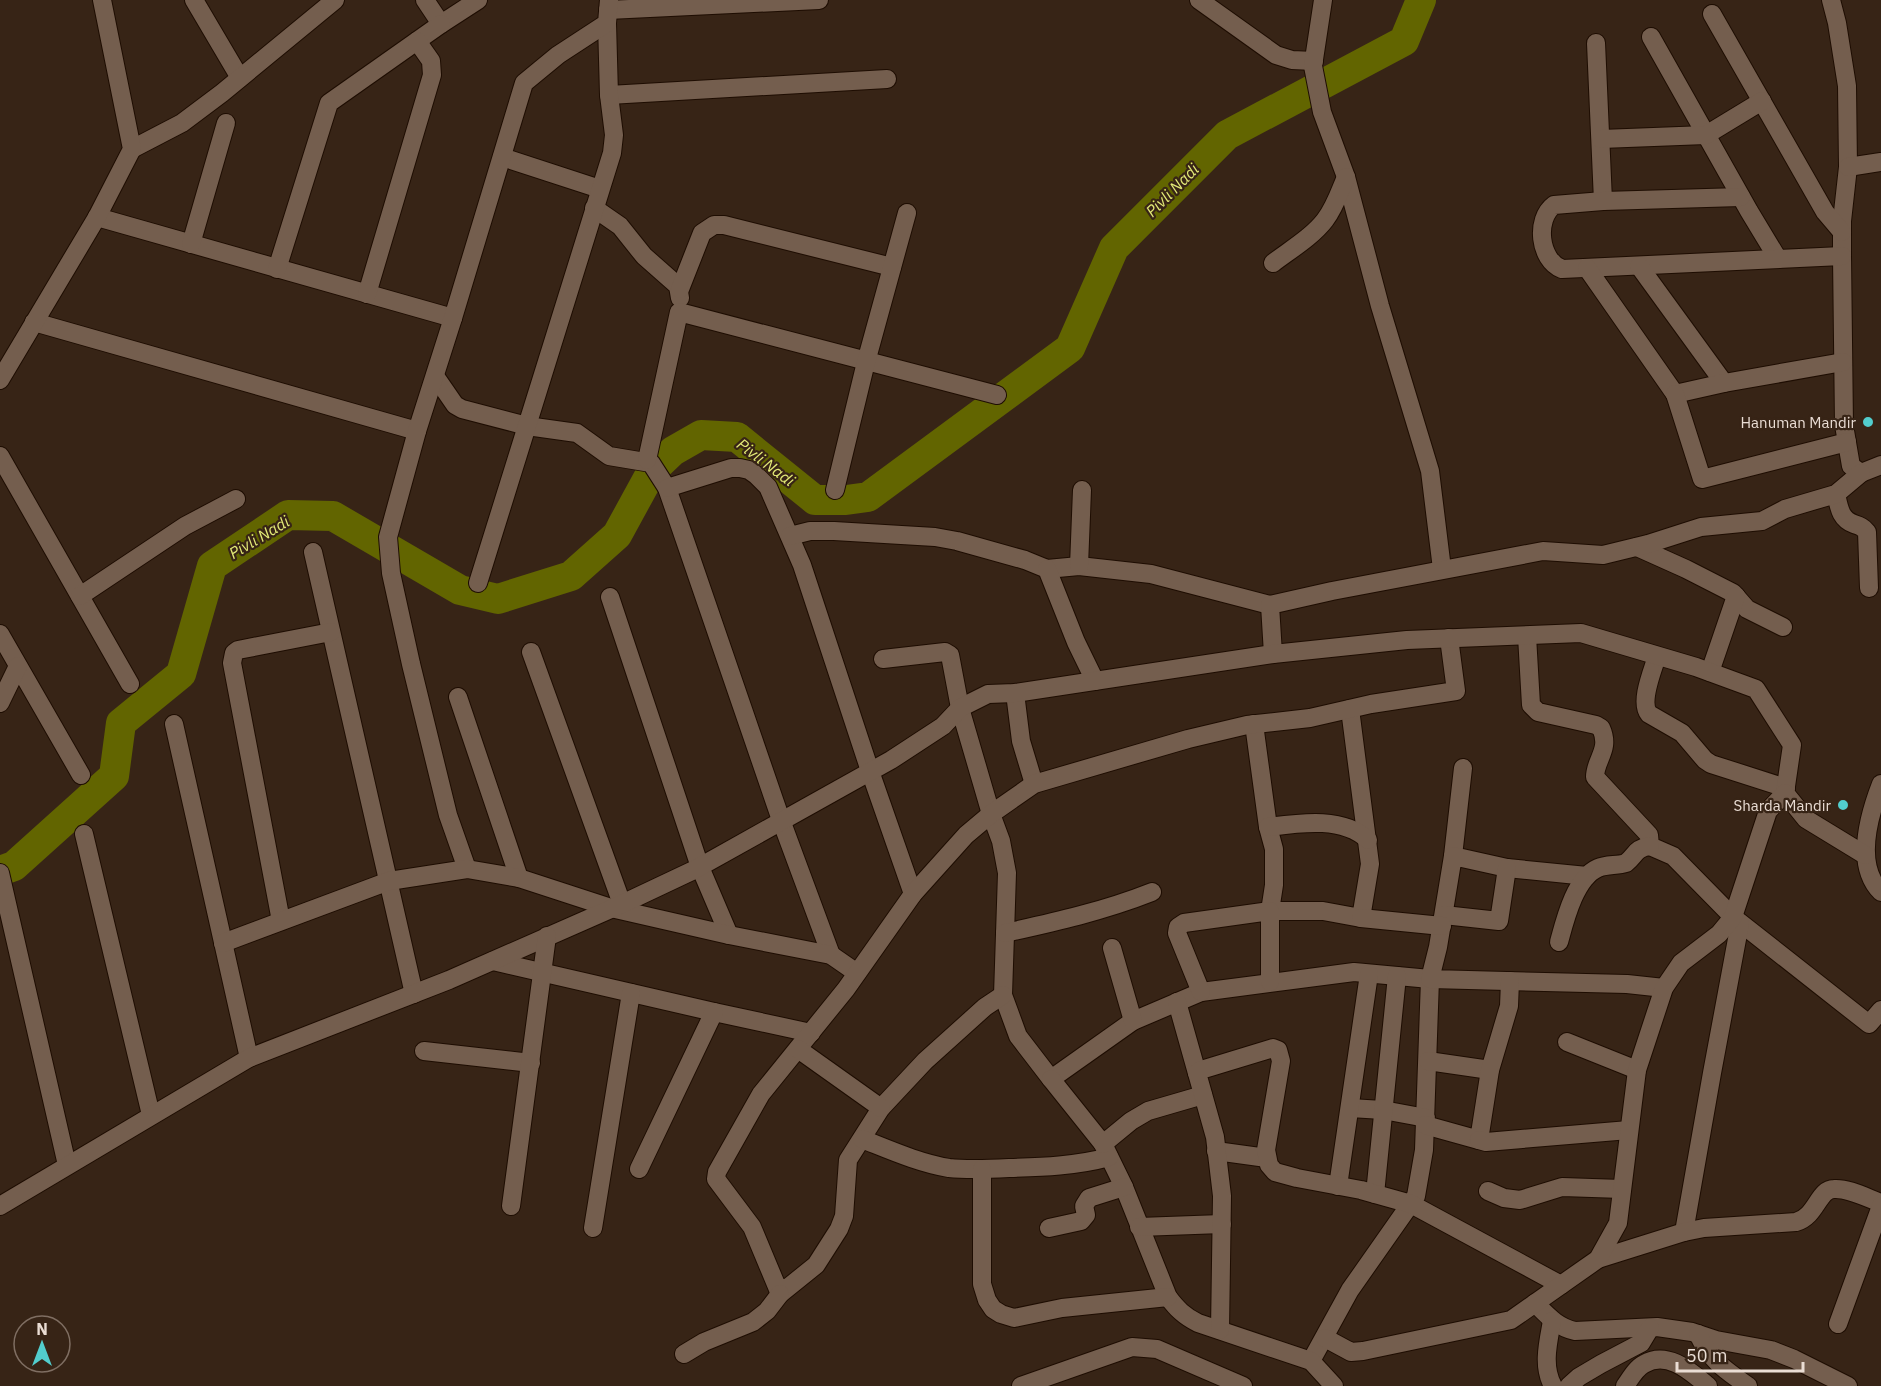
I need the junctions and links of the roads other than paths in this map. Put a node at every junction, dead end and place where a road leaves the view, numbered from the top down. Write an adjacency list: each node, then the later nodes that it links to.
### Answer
1 (102, 0): 24 (street)
2 (194, 0): 17 (street)
3 (335, 0): 17 (street)
4 (425, 0): 12 (street)
5 (478, 0): 12 (street)
6 (819, 0): 10 (street)
7 (1199, 0): 16 (street)
8 (1323, 0): 16 (street)
9 (1831, 0): 27 (street)
10 (608, 11): 19 (street); 25 (street)
11 (1712, 14): 20 (street)
12 (441, 24): 14 (street)
13 (1651, 38): 22 (street)
14 (417, 41): 43 (street); 45 (street)
15 (1596, 43): 23 (street)
16 (1314, 63): 28 (street)
17 (240, 78): 24 (street)
18 (886, 79): 19 (street)
19 (609, 95): 29 (street)
20 (1762, 101): 22 (street); 35 (street)
21 (226, 123): 36 (street)
22 (1706, 135): 23 (street); 30 (street)
23 (1601, 139): 31 (street)
24 (132, 149): 34 (street)
25 (502, 157): 29 (street); 47 (street)
26 (1881, 162): 27 (street)
27 (1848, 167): 35 (street)
28 (1346, 177): 39 (street); 72 (street)
29 (600, 189): 32 (street)
30 (1741, 197): 31 (street); 38 (street)
31 (1603, 201): 42 (street)
32 (594, 208): 44 (street); 56 (street)
33 (907, 213): 41 (street)
34 (97, 218): 36 (street); 48 (street)
35 (1842, 232): 37 (street)
36 (191, 244): 43 (street)
37 (1842, 256): 38 (street); 50 (street)
38 (1778, 259): 40 (street)
39 (1273, 263)
40 (1639, 266): 42 (street); 53 (street)
41 (891, 267): 44 (street); 49 (street)
42 (1587, 268): 54 (street)
43 (277, 269): 45 (street)
44 (680, 289): 46 (street)
45 (367, 294): 47 (street)
46 (679, 312): 49 (street); 62 (street)
47 (453, 318): 51 (street)
48 (34, 322): 52 (street); 57 (street)
49 (866, 362): 55 (street); 63 (street)
50 (1843, 362): 53 (street); 58 (street)
51 (435, 376): 56 (street); 57 (street)
52 (0, 380)
53 (1724, 383): 54 (street)
54 (1675, 394): 58 (street)
55 (997, 395)
56 (527, 426): 62 (street); 73 (street)
57 (417, 431): 115 (street)
58 (1847, 442): 61 (street)
59 (0, 456): 75 (street)
60 (1881, 465): 61 (street)
61 (1861, 473): 65 (street)
62 (658, 474): 67 (street); 106 (street)
63 (835, 490)
64 (1082, 490): 70 (street)
65 (1836, 494): 68 (street); 74 (street)
66 (236, 499): 75 (street)
67 (790, 536): 71 (street); 100 (street)
68 (1637, 547): 72 (street); 76 (street)
69 (313, 552): 80 (street)
70 (1079, 566): 71 (street); 78 (street)
71 (1047, 569): 90 (street)
72 (1442, 569): 78 (street)
73 (478, 583)
74 (1869, 588)
75 (80, 596): 91 (street)
76 (1736, 596): 79 (street); 89 (street)
77 (610, 597): 113 (street)
78 (1270, 604): 85 (street)
79 (1783, 627)
80 (331, 632): 119 (street); 128 (street)
81 (0, 634): 88 (street)
82 (1527, 636): 83 (street); 86 (street); 110 (street)
83 (1449, 638): 85 (street); 96 (street)
84 (531, 652): 123 (street)
85 (1273, 654): 90 (street)
86 (1657, 656): 89 (street); 104 (street)
87 (883, 659): 95 (street)
88 (18, 666): 94 (street); 101 (street)
89 (1710, 672): 104 (street)
90 (1095, 681): 92 (street)
91 (130, 684)
92 (1015, 693): 95 (street); 102 (street)
93 (458, 697): 118 (street)
94 (0, 703)
95 (960, 708): 100 (street); 105 (street)
96 (1350, 709): 98 (street); 109 (street)
97 (174, 724): 133 (street)
98 (1254, 724): 102 (street); 107 (street)
99 (1463, 768): 112 (street)
100 (870, 771): 106 (street); 122 (street)
101 (81, 775)
102 (1034, 784): 105 (street)
103 (1881, 784): 111 (street)
104 (1786, 791): 111 (street); 127 (street)
105 (991, 814): 122 (street); 129 (street)
106 (781, 820): 113 (street); 135 (street)
107 (1268, 826): 109 (street); 124 (street)
108 (84, 834): 168 (street)
109 (1368, 840): 125 (street)
110 (1650, 846): 117 (street); 127 (street)
111 (1865, 855): 121 (street)
112 (1454, 856): 114 (street); 126 (street)
113 (700, 867): 123 (street); 130 (street)
114 (1507, 868): 117 (street); 126 (street)
115 (467, 869): 118 (street); 119 (street)
116 (0, 873): 176 (street)
117 (1587, 876): 132 (street)
118 (519, 878): 123 (street)
119 (389, 881): 128 (street); 147 (street)
120 (1152, 892): 129 (street)
121 (1881, 892)
122 (914, 894): 138 (street)
123 (616, 906): 130 (street); 131 (street)
124 (1270, 911): 125 (street); 143 (street); 145 (street)
125 (1361, 918): 126 (street)
126 (1443, 920): 141 (street)
127 (1737, 920): 144 (street); 152 (street); 192 (street)
128 (280, 921): 133 (street)
129 (1005, 933): 148 (street)
130 (729, 935): 135 (street)
131 (547, 936): 136 (street); 137 (street)
132 (1559, 942)
133 (223, 943): 157 (street)
134 (1112, 948): 151 (street)
135 (831, 955): 138 (street)
136 (493, 961): 137 (street); 147 (street)
137 (543, 972): 146 (street); 159 (street)
138 (856, 973): 153 (street)
139 (1369, 974): 140 (street); 143 (street); 166 (street)
140 (1396, 976): 141 (street); 167 (street)
141 (1430, 979): 142 (street); 158 (street)
142 (1510, 981): 144 (street); 160 (street)
143 (1270, 982): 145 (street)
144 (1664, 988): 161 (street)
145 (1201, 992): 149 (street)
146 (631, 993): 150 (street); 190 (street)
147 (414, 994): 157 (street)
148 (1003, 995): 163 (street); 165 (street)
149 (1176, 1002): 151 (street); 162 (street)
150 (714, 1012): 153 (street); 177 (street)
151 (1133, 1021): 163 (street)
152 (1877, 1022)
153 (811, 1033): 155 (street)
154 (1568, 1042): 161 (street)
155 (798, 1049): 165 (street); 195 (street)
156 (424, 1051): 159 (street)
157 (249, 1058): 168 (street)
158 (1428, 1061): 160 (street); 169 (street)
159 (531, 1063): 187 (street)
160 (1490, 1070): 172 (street)
161 (1637, 1070): 170 (street)
162 (1197, 1073): 164 (street); 175 (street)
163 (1051, 1079): 173 (street)
164 (1203, 1095): 173 (street); 174 (street)
165 (881, 1108): 171 (street)
166 (1350, 1108): 167 (street); 179 (street)
167 (1383, 1110): 169 (street); 183 (street)
168 (151, 1115): 176 (street)
169 (1426, 1122): 172 (street); 184 (street)
170 (1629, 1130): 172 (street); 181 (street)
171 (861, 1139): 178 (street); 195 (street)
172 (1479, 1140)
173 (1106, 1150): 178 (street); 180 (street)
174 (1216, 1151): 175 (street); 188 (street)
175 (1267, 1158): 179 (street)
176 (67, 1165): 186 (street)
177 (639, 1169)
178 (982, 1169): 196 (street)
179 (1338, 1186): 183 (street)
180 (1124, 1187): 189 (street); 191 (street)
181 (1622, 1189): 182 (street); 193 (street)
182 (1488, 1191)
183 (1375, 1194): 184 (street)
184 (1411, 1204): 194 (street); 203 (street)
185 (1881, 1204): 192 (street); 199 (street)
186 (0, 1206)
187 (511, 1206)
188 (1222, 1224): 189 (street); 201 (street)
189 (1139, 1227): 196 (street)
190 (594, 1228)
191 (1049, 1228)
192 (1684, 1232): 193 (street)
193 (1598, 1259): 194 (street)
194 (1561, 1285): 197 (street)
195 (780, 1294): 204 (street)
196 (1168, 1297): 201 (street)
197 (1535, 1303): 198 (street); 203 (street)
198 (1552, 1321): 200 (street); 209 (street)
199 (1838, 1324)
200 (1650, 1328): 202 (street); 210 (street)
201 (1220, 1330): 205 (street)
202 (1698, 1334): 213 (street); 214 (street)
203 (1325, 1338): 205 (street)
204 (684, 1354)
205 (1311, 1361): 208 (street)
206 (1021, 1386): 207 (street)
207 (1243, 1386)
208 (1334, 1386)
209 (1553, 1386)
210 (1569, 1386)
211 (1625, 1386): 212 (street)
212 (1708, 1386)
213 (1748, 1386)
214 (1848, 1386)

